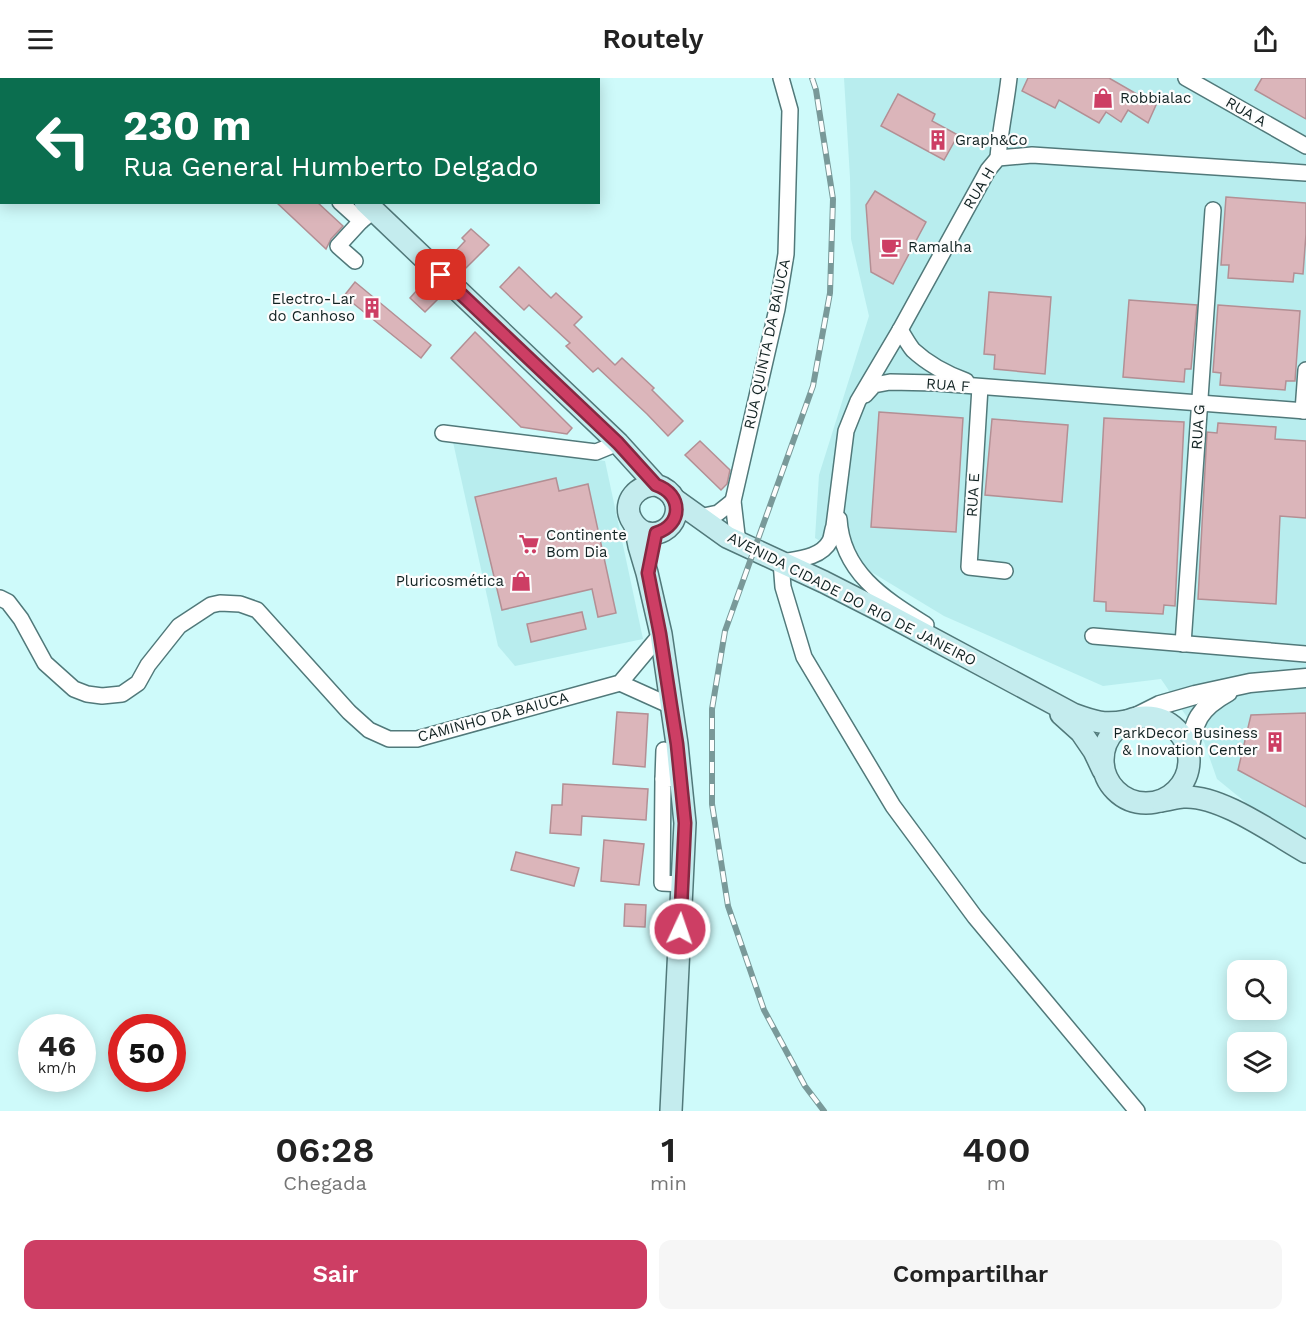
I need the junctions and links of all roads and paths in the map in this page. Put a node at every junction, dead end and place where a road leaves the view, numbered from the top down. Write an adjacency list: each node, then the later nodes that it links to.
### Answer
1 (781, 78): 23 (street, RUA QUINTA DA BAIUCA)
2 (1009, 78): 5 (street)
3 (1186, 78): 4 (street, RUA A)
4 (1306, 146)
5 (998, 158): 6 (street, RUA H); 11 (street, RUA H)
6 (1306, 173)
7 (346, 204): 9 (street)
8 (1213, 210): 15 (street, RUA G)
9 (366, 211): 10 (street); 18 (main road)
10 (355, 261)
11 (900, 330): 13 (street, RUA F); 14 (street, RUA H)
12 (1306, 370): 16 (street)
13 (980, 387): 14 (street, RUA F); 15 (street); 30 (street, RUA E)
14 (858, 401): 21 (street, RUA H)
15 (1200, 404): 16 (street); 35 (street, RUA G)
16 (1305, 411)
17 (443, 433): 18 (street)
18 (618, 443): 19 (main road); 20 (main road)
19 (656, 485): 20 (main road); 22 (main road)
20 (633, 495): 25 (main road)
21 (838, 498): 29 (street, RUA H); 38 (street, RUA H)
22 (674, 499): 24 (main road); 26 (main road)
23 (733, 501): 24 (street); 28 (street, RUA QUINTA DA BAIUCA)
24 (699, 518): 27 (main road)
25 (635, 526): 26 (main road); 31 (main road)
26 (659, 532): 27 (main road); 31 (main road)
27 (719, 532): 28 (main road, AVENIDA CIDADE DO RIO DE JANEIRO)
28 (741, 544): 29 (main road, AVENIDA CIDADE DO RIO DE JANEIRO)
29 (781, 562): 38 (main road, AVENIDA CIDADE DO RIO DE JANEIRO); 51 (street)
30 (1005, 571)
31 (648, 573): 33 (main road)
32 (0, 598): 40 (street, CAMINHO DA BAIUCA)
33 (660, 634): 40 (street); 41 (main road)
34 (1093, 636): 35 (street)
35 (1183, 644): 36 (street)
36 (1306, 654)
37 (1306, 678): 39 (street)
38 (1016, 683): 42 (main road, AVENIDA CIDADE DO RIO DE JANEIRO); 45 (main road, AVENIDA CIDADE DO RIO DE JANEIRO)
39 (1250, 683): 42 (street); 44 (street)
40 (620, 684): 41 (street)
41 (671, 706): 46 (main road)
42 (1131, 719): 44 (main road); 45 (main road)
43 (664, 750): 46 (street)
44 (1189, 761): 47 (main road); 48 (main road)
45 (1103, 771): 47 (main road)
46 (671, 779): 50 (main road)
47 (1161, 801): 48 (main road)
48 (1238, 813): 49 (main road)
49 (1306, 852)
50 (671, 1111)
51 (1137, 1111)

